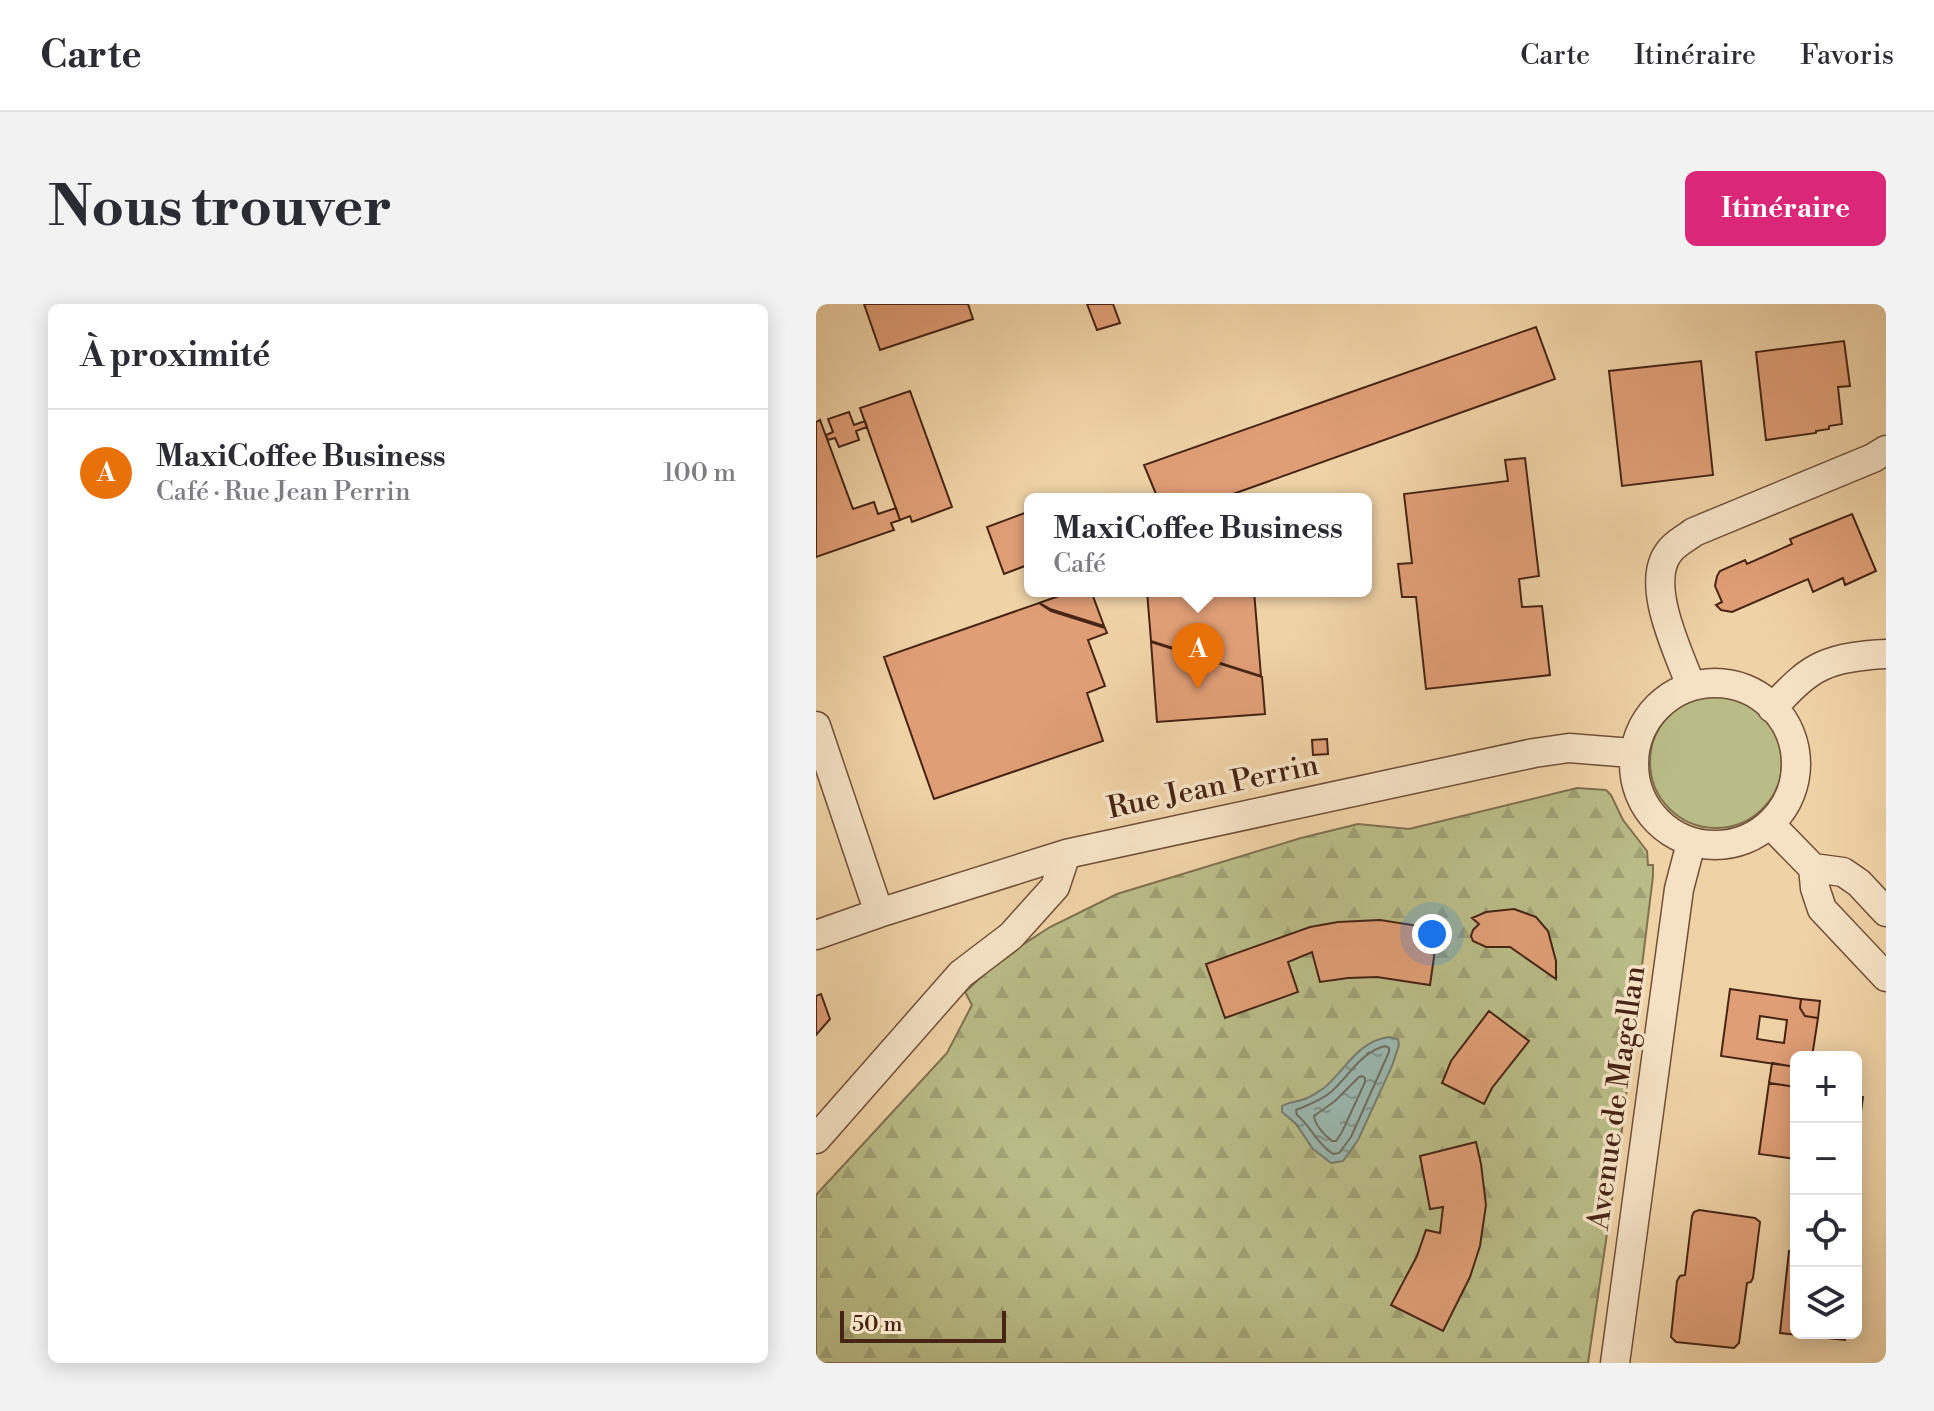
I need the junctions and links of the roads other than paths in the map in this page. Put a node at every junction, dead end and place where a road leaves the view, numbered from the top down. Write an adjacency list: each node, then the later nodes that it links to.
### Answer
1 (1886, 450): 3 (street)
2 (1886, 654): 4 (street)
3 (1691, 686): 4 (street); 6 (street)
4 (1772, 708): 7 (street)
5 (816, 726): 12 (street)
6 (1632, 753): 8 (street); 9 (street, Rue Jean Perrin)
7 (1771, 825): 8 (street); 10 (street)
8 (1691, 843): 16 (street, Avenue de Magellan)
9 (1066, 854): 12 (street, Rue Jean Perrin); 15 (street)
10 (1813, 868): 11 (street); 14 (street)
11 (1886, 912)
12 (879, 913): 13 (street, Rue Jean Perrin)
13 (816, 935)
14 (1886, 977)
15 (816, 1139)
16 (1615, 1363)

